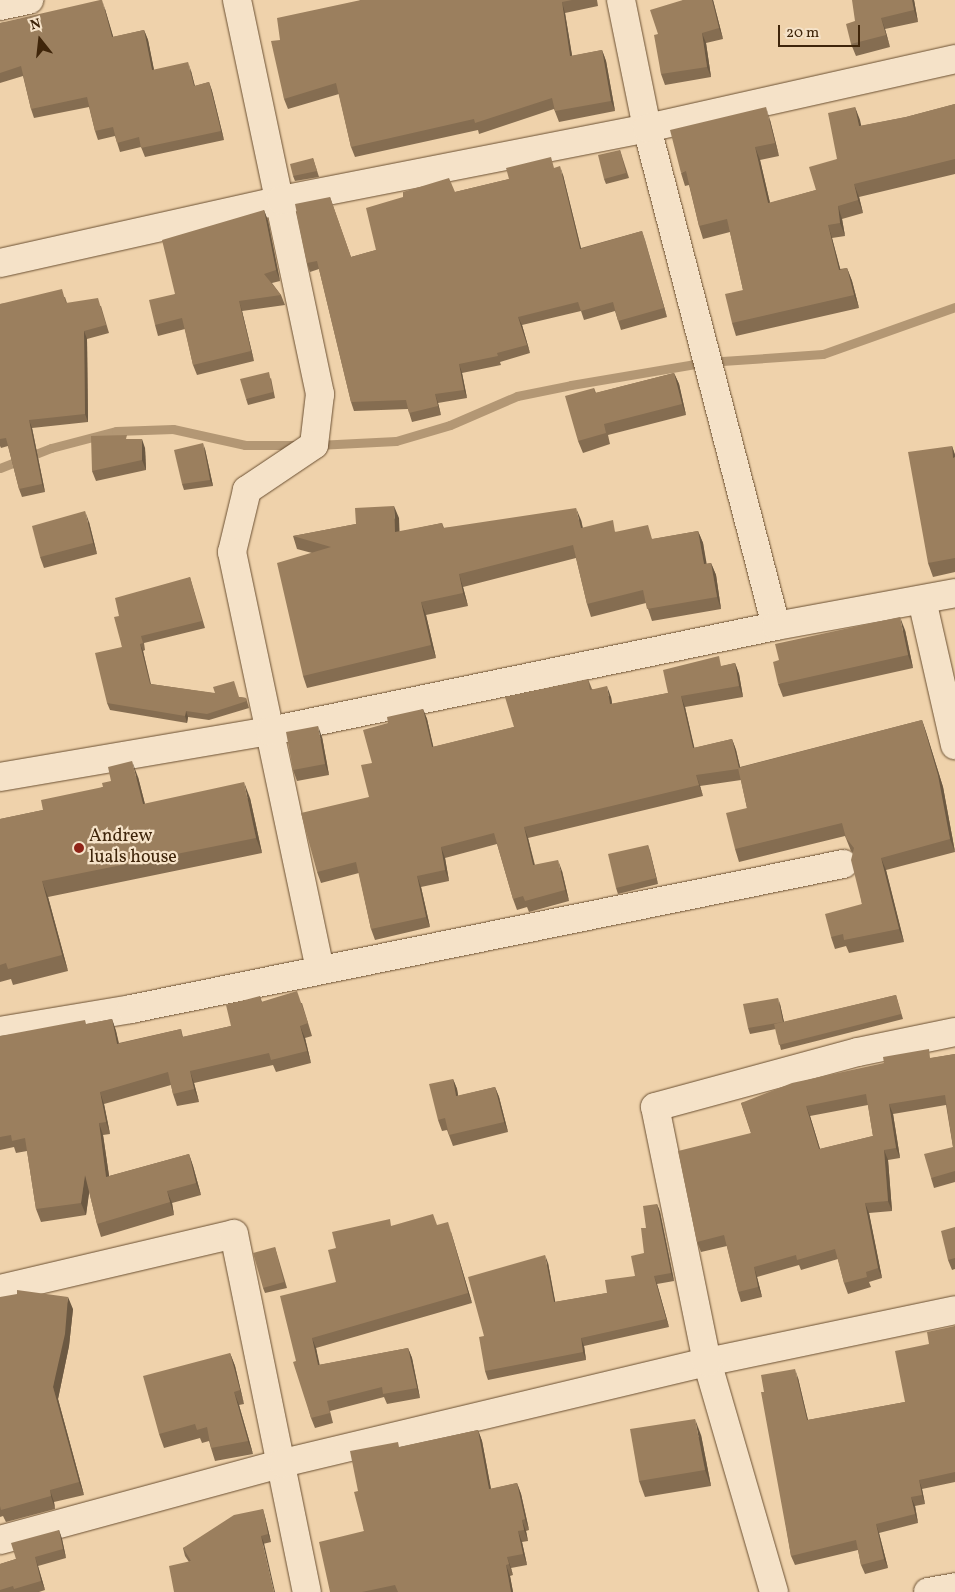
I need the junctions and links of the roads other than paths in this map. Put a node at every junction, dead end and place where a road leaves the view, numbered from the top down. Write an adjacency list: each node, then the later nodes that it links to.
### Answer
1 (29, 0): 4 (street)
2 (237, 0): 7 (street)
3 (621, 0): 6 (street)
4 (0, 6)
5 (955, 59): 6 (street)
6 (647, 128): 7 (street); 11 (street)
7 (281, 200): 8 (street); 12 (street)
8 (0, 263)
9 (955, 593): 10 (street)
10 (922, 600): 11 (street); 13 (street)
11 (776, 626): 12 (street)
12 (270, 731): 14 (street); 16 (street)
13 (955, 745)
14 (0, 777)
15 (843, 864): 16 (street)
16 (320, 969): 17 (street)
17 (0, 1031)
18 (955, 1032): 21 (street)
19 (0, 1289): 22 (street)
20 (955, 1310): 21 (street)
21 (707, 1362): 22 (street); 26 (street)
22 (283, 1463): 23 (street); 25 (street)
23 (0, 1540)
24 (955, 1587): 27 (street)
25 (307, 1592)
26 (774, 1592)
27 (928, 1592)

